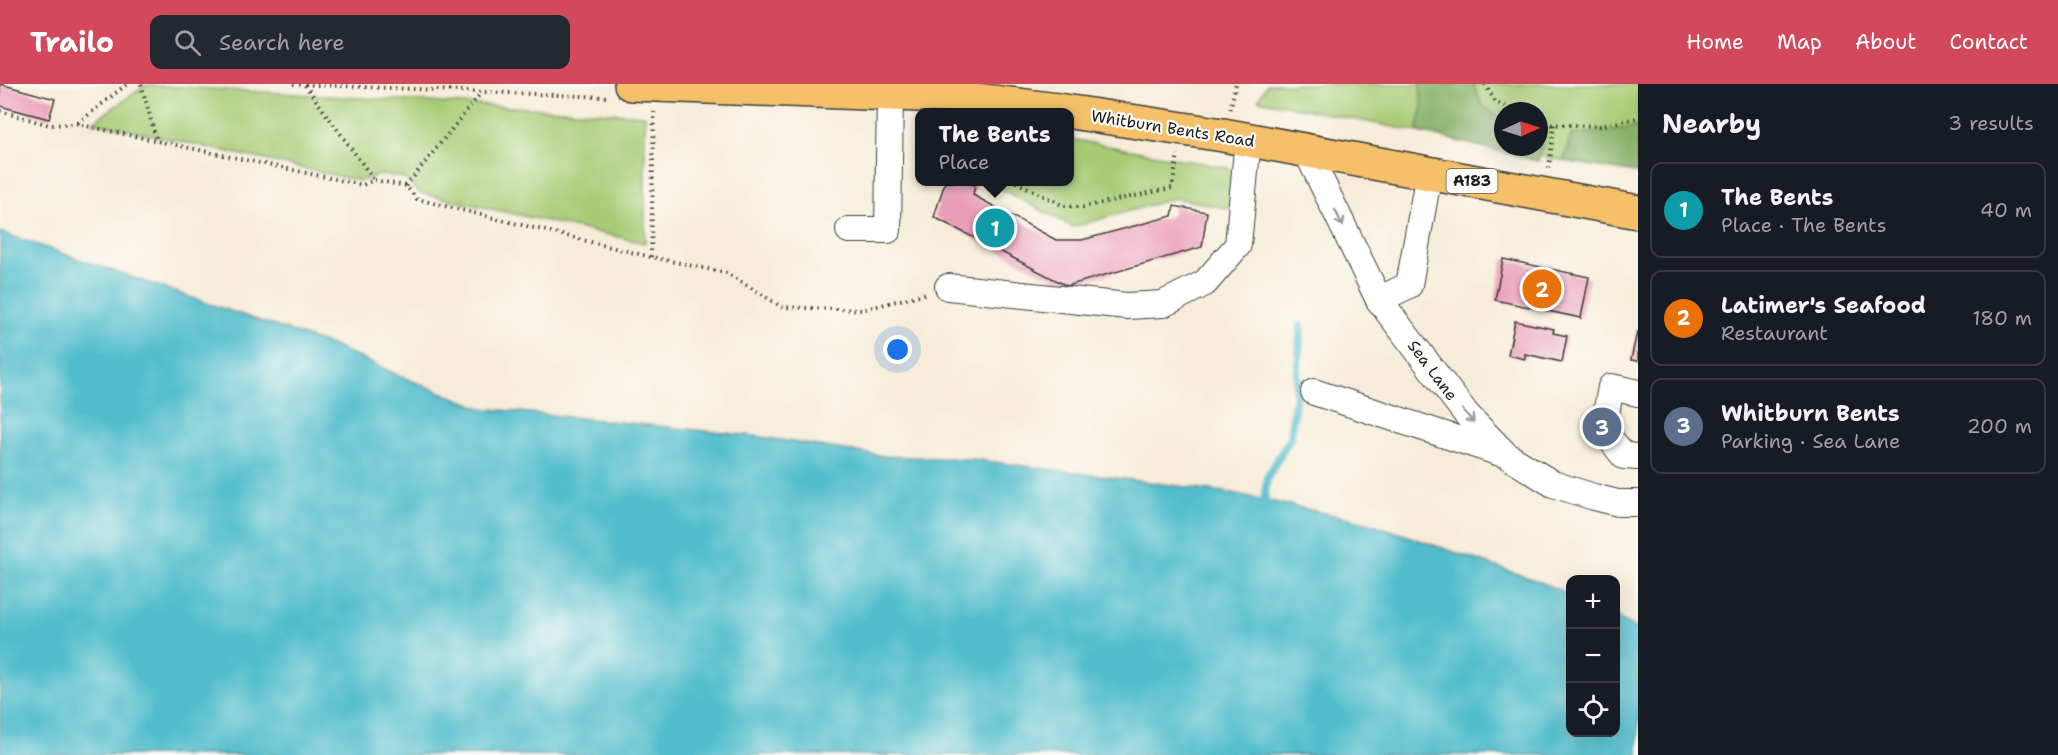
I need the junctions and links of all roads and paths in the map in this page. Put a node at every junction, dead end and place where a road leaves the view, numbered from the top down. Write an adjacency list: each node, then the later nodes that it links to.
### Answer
1 (127, 84): 13 (path)
2 (141, 84): 17 (path)
3 (1485, 84): 8 (path)
4 (304, 85): 21 (path)
5 (481, 92): 22 (path)
6 (890, 94): 7 (main road, Whitburn Bents Road / A183); 9 (main road, Whitburn Bents Road / A183); 26 (street)
7 (643, 95): 27 (path)
8 (1497, 102)
9 (1042, 108)
10 (0, 111): 13 (path)
11 (1074, 113): 16 (main road, Whitburn Bents Road / A183)
12 (1638, 118): 15 (path)
13 (77, 124): 17 (path)
14 (1548, 124): 15 (path)
15 (1554, 124): 24 (path)
16 (1248, 140): 19 (main road, Whitburn Bents Road / A183); 28 (street)
17 (157, 142): 21 (path)
18 (1178, 153): 23 (path)
19 (1309, 158): 20 (main road, Whitburn Bents Road / A183); 29 (street, Sea Lane, one-way to 29)
20 (1428, 173): 24 (main road, Whitburn Bents Road / A183); 29 (street)
21 (374, 180): 22 (path)
22 (406, 186): 27 (path)
23 (1024, 186)
24 (1546, 194): 25 (main road, Whitburn Bents Road / A183)
25 (1638, 212)
26 (849, 230)
27 (651, 256): 28 (path)
28 (948, 287)
29 (1379, 300): 32 (street, Sea Lane, one-way to 32)
30 (1314, 392): 32 (street)
31 (1638, 393): 33 (street)
32 (1506, 454): 34 (street, Sea Lane)
33 (1638, 457)
34 (1638, 503)

